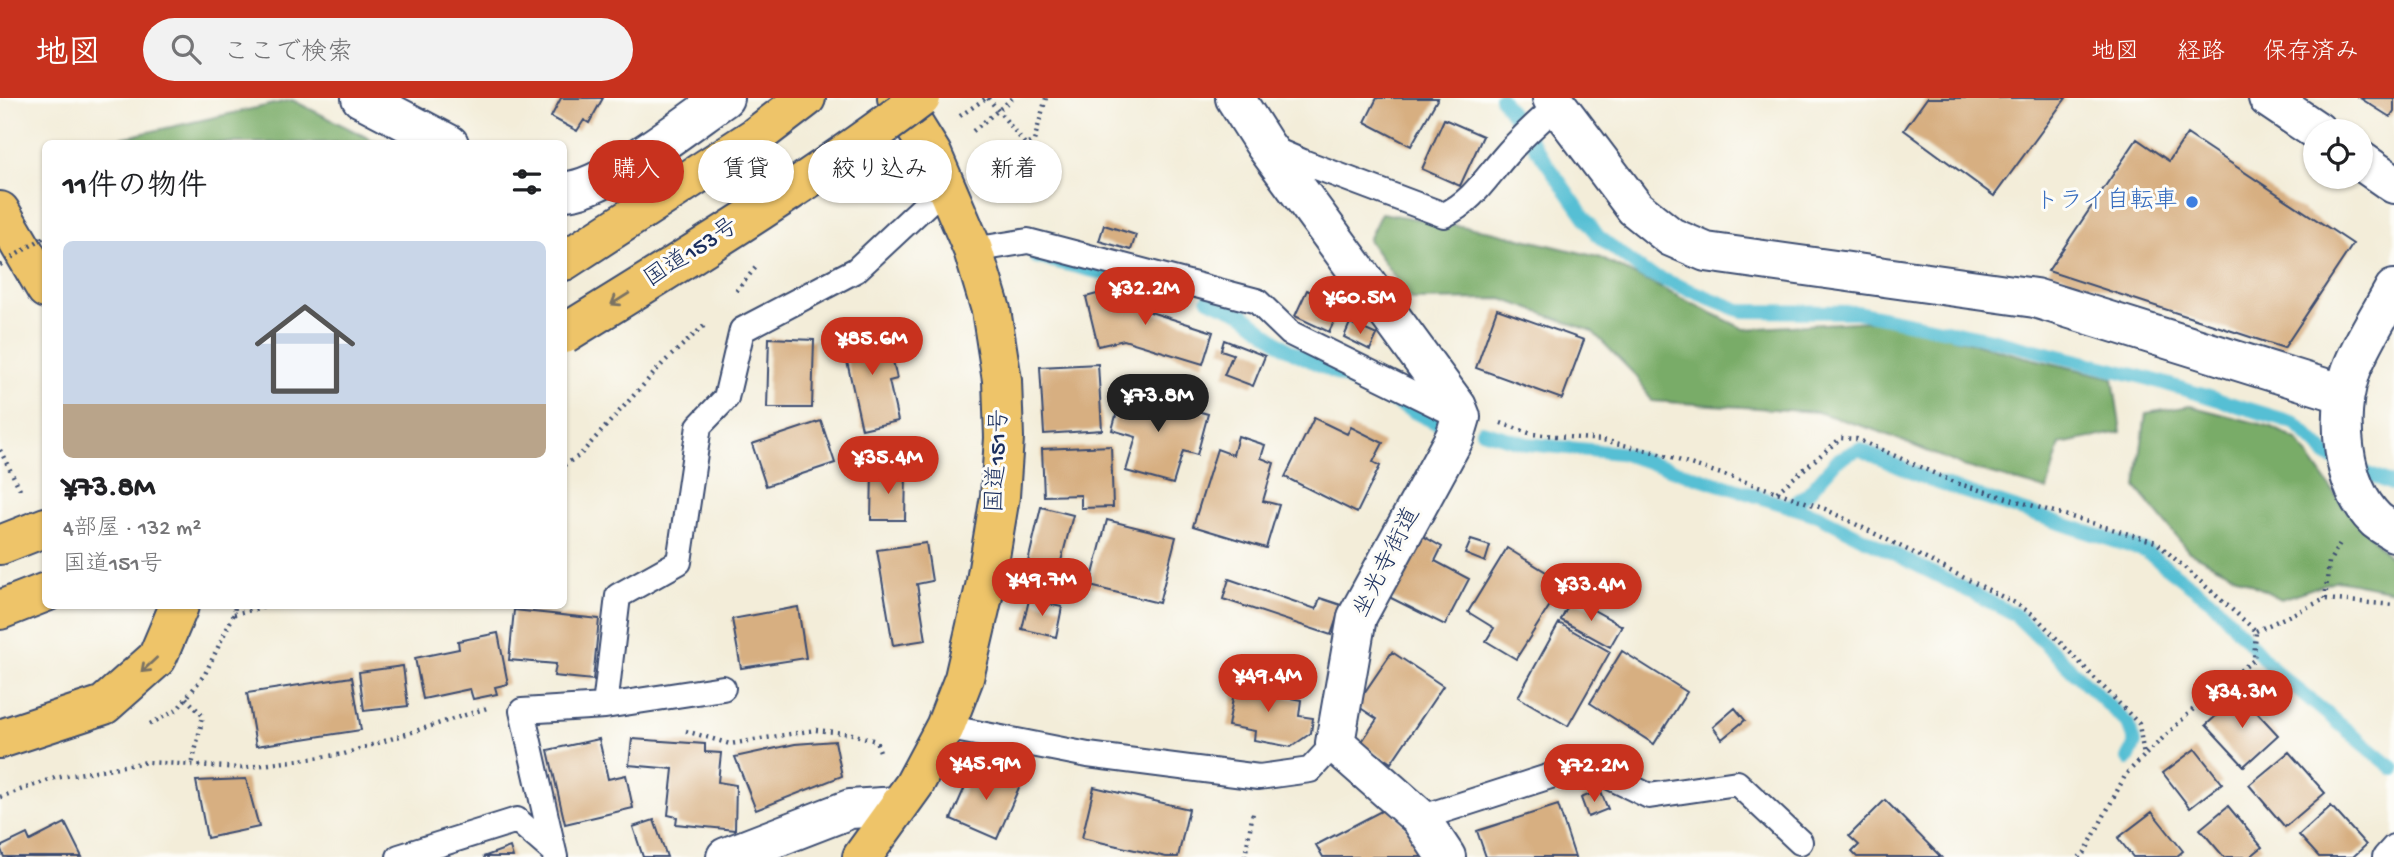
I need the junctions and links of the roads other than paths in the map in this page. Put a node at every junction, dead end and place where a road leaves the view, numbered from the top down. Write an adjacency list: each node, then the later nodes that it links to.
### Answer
1 (361, 98): 10 (street)
2 (724, 98): 15 (street)
3 (806, 98): 20 (highway)
4 (897, 98): 11 (highway, 国道151号)
5 (921, 98): 23 (highway, 国道153号, one-way to 23, bridge)
6 (1235, 98): 12 (street)
7 (2268, 98): 9 (street)
8 (1550, 108): 12 (lane); 24 (street)
9 (2303, 122)
10 (441, 140)
11 (923, 140)
12 (1265, 145): 25 (street)
13 (2373, 169): 14 (street)
14 (2394, 184)
15 (567, 191)
16 (952, 198): 19 (highway, 国道151号)
17 (928, 203): 33 (lane)
18 (0, 211): 21 (highway)
19 (973, 250): 25 (lane); 34 (highway, 国道151号)
20 (567, 259)
21 (42, 282)
22 (2394, 289): 24 (street)
23 (567, 332)
24 (2344, 394): 26 (street)
25 (1459, 412): 36 (street, 坐光寺街道)
26 (2376, 516)
27 (42, 529): 28 (highway)
28 (0, 545)
29 (42, 594): 31 (highway)
30 (178, 609): 35 (highway, one-way to 35)
31 (0, 610)
32 (723, 688): 33 (lane)
33 (605, 706): 41 (lane)
34 (945, 727): 36 (lane); 37 (highway, 国道151号)
35 (0, 739)
36 (1335, 743): 38 (street)
37 (898, 806): 43 (street); 44 (highway, 国道151号)
38 (1420, 818): 39 (lane); 45 (street)
39 (1800, 842)
40 (2394, 848): 46 (lane)
41 (554, 855): 42 (lane)
42 (399, 857)
43 (726, 857)
44 (862, 857)
45 (1446, 857)
46 (2385, 857)

